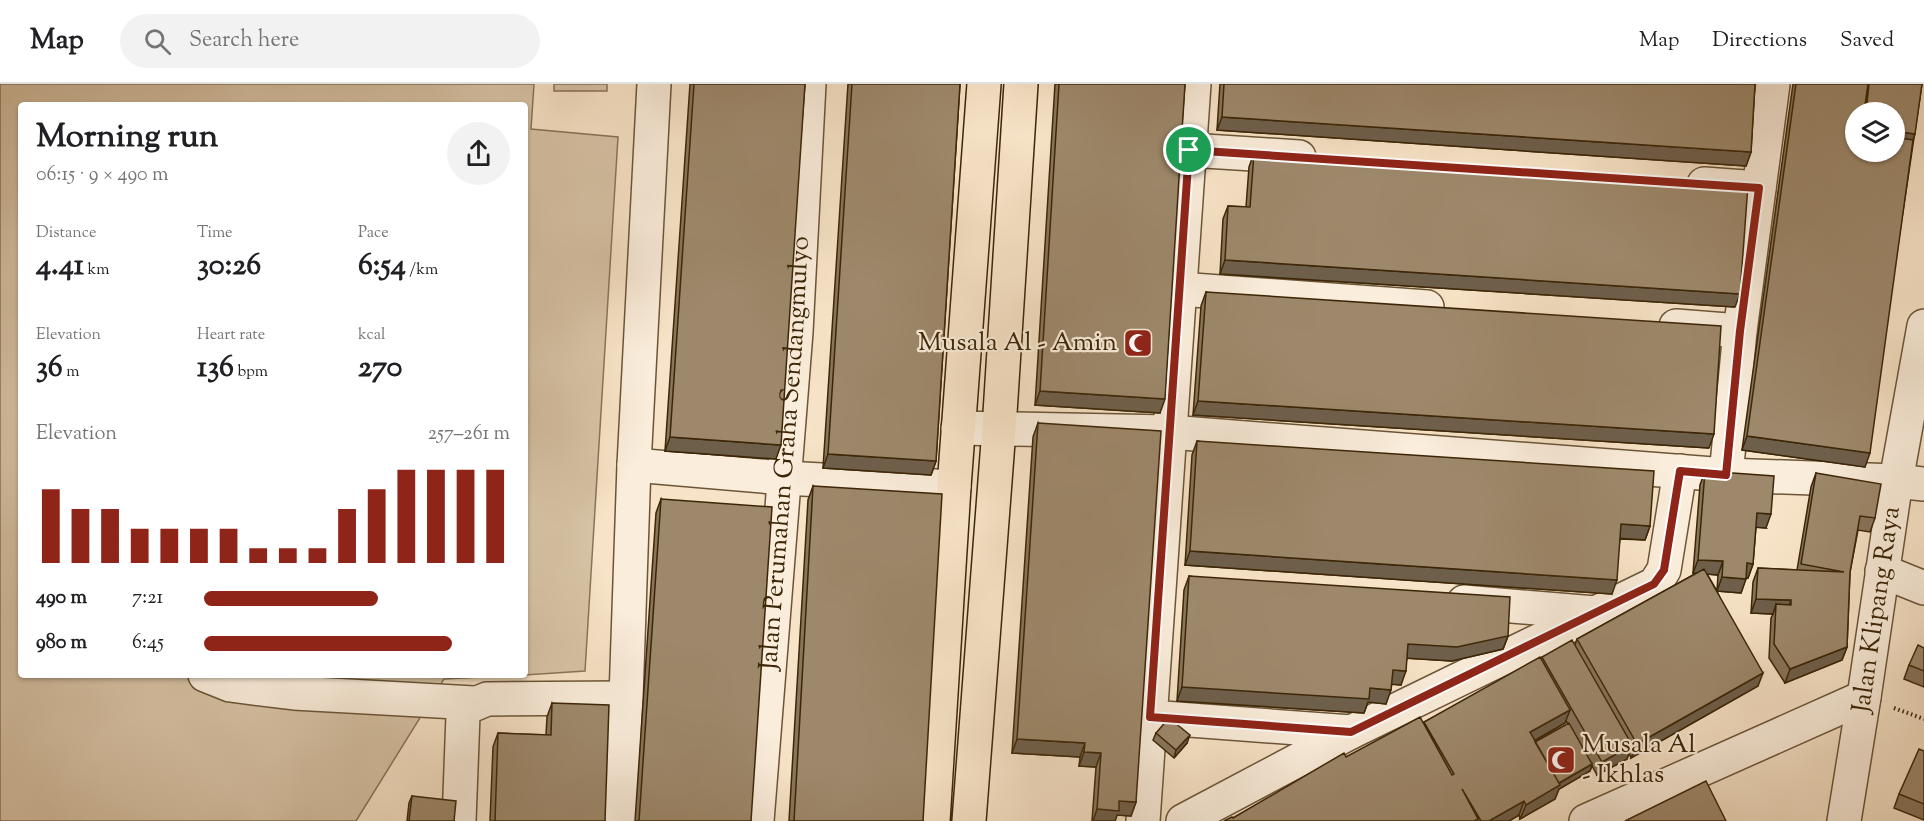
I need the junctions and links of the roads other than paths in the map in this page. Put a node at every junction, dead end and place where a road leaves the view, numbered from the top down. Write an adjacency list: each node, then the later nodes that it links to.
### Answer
1 (654, 84): 19 (street)
2 (809, 84): 22 (street, Jalan Perumahan Graha Sendangmulyo)
3 (984, 84): 16 (main road)
4 (1021, 84): 17 (main road)
5 (1194, 84): 7 (street)
6 (1773, 84): 10 (street)
7 (1189, 150): 8 (street); 11 (street)
8 (1331, 160)
9 (1676, 182): 10 (street)
10 (1759, 188): 15 (street)
11 (1179, 289): 12 (street); 18 (street)
12 (1453, 309)
13 (1644, 323): 15 (street)
14 (1924, 326): 23 (street, Jalan Klipang Raya)
15 (1740, 331): 21 (street)
16 (958, 428): 17 (street); 24 (main road)
17 (999, 429): 18 (street); 41 (main road)
18 (1169, 432): 20 (street); 26 (street)
19 (634, 465): 22 (street); 33 (street)
20 (1680, 471): 21 (street); 30 (street)
21 (1726, 475): 23 (street)
22 (784, 478): 24 (street); 39 (street, Jalan Perumahan Graha Sendangmulyo)
23 (1910, 482): 25 (street, Jalan Klipang Raya)
24 (954, 487): 40 (main road)
25 (1882, 570): 28 (street); 32 (street, Jalan Klipang Raya)
26 (1159, 576): 27 (street); 35 (street)
27 (1195, 579)
28 (1924, 588)
29 (1431, 599): 30 (street)
30 (1597, 613): 36 (street)
31 (214, 678): 34 (street)
32 (1864, 696): 44 (street); 45 (street, Jalan Klipang Raya)
33 (626, 698): 34 (street); 38 (street)
34 (474, 703): 37 (street)
35 (1150, 717): 36 (street); 42 (street)
36 (1351, 732): 43 (street)
37 (459, 821)
38 (619, 821)
39 (757, 821)
40 (933, 821)
41 (969, 821)
42 (1143, 821)
43 (1183, 821)
44 (1586, 821)
45 (1844, 821)

